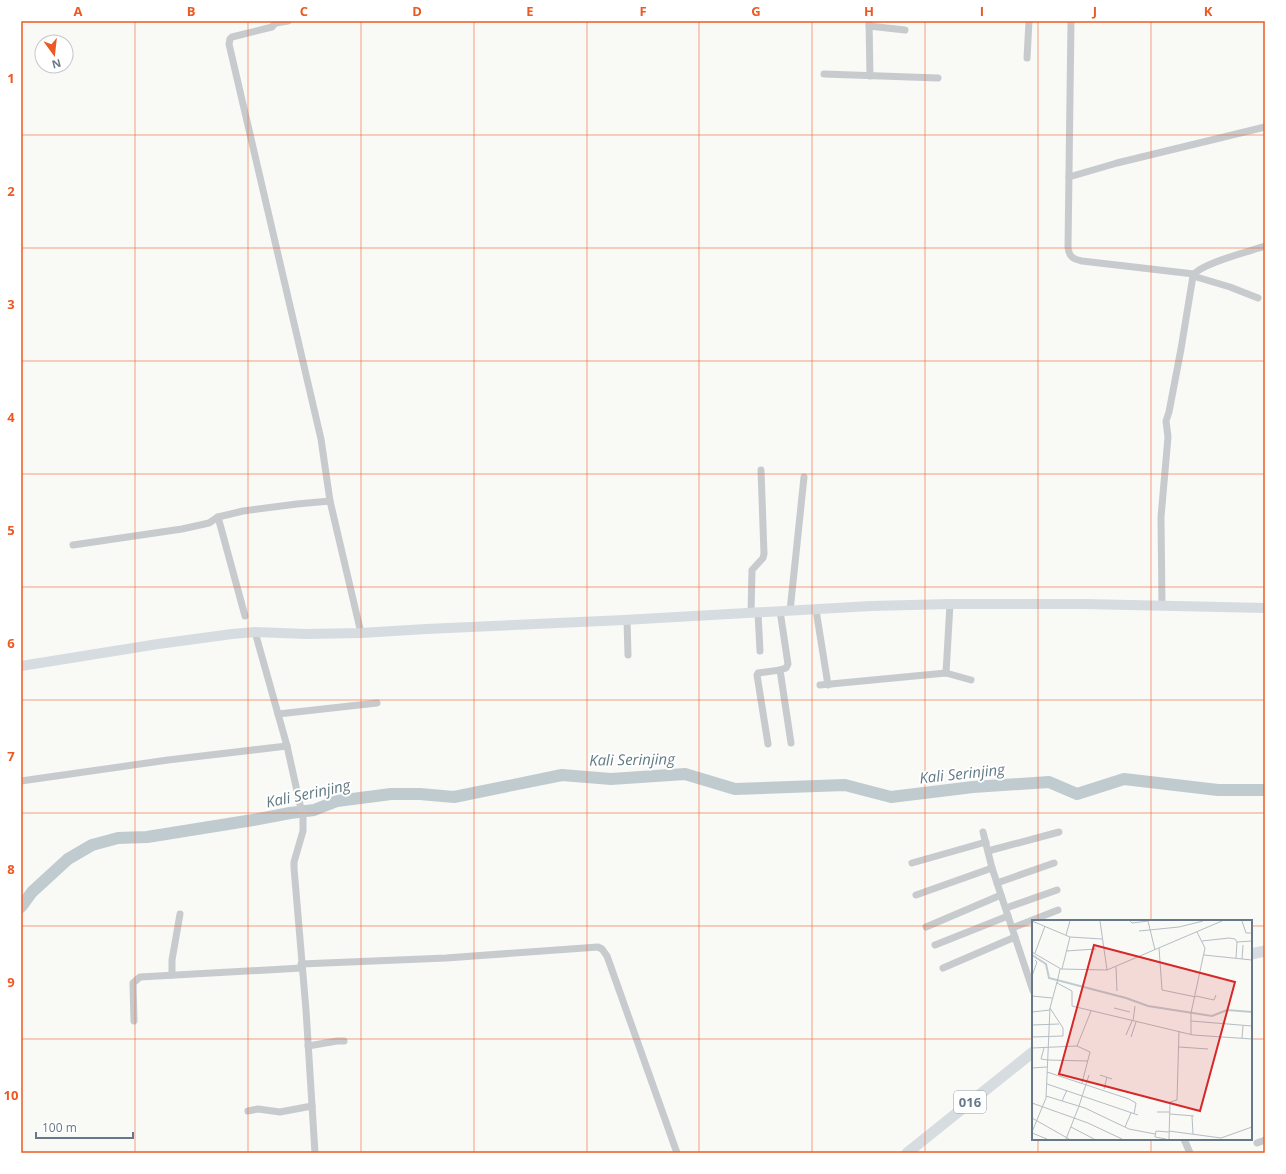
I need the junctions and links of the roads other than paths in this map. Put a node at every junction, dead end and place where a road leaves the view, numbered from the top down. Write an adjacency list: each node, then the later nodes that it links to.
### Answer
1 (288, 21): 4 (street)
2 (1029, 21): 7 (street)
3 (1071, 21): 12 (street)
4 (276, 22): 18 (street)
5 (869, 24): 6 (street); 9 (street)
6 (905, 30)
7 (1027, 58)
8 (824, 74): 9 (street)
9 (870, 76): 10 (street)
10 (938, 78)
11 (1265, 127): 12 (street)
12 (1069, 177): 14 (street)
13 (1265, 246): 14 (street)
14 (1193, 275): 15 (street); 22 (street)
15 (1258, 298)
16 (761, 470): 26 (street)
17 (804, 477): 25 (street)
18 (330, 502): 19 (street); 30 (street)
19 (218, 517): 20 (street); 27 (street)
20 (73, 545)
21 (950, 604): 22 (street); 24 (street); 35 (street)
22 (1162, 605): 23 (street)
23 (1265, 608)
24 (816, 610): 25 (street); 35 (street)
25 (785, 611): 26 (street); 34 (street)
26 (755, 613): 28 (street); 31 (street)
27 (245, 616)
28 (627, 620): 30 (street); 32 (street)
29 (255, 632): 30 (street); 33 (street); 38 (street)
30 (361, 633)
31 (760, 651)
32 (628, 655)
33 (21, 666)
34 (780, 670): 39 (street); 40 (street)
35 (946, 673): 36 (street)
36 (971, 680)
37 (377, 703): 38 (street)
38 (278, 714): 41 (street)
39 (791, 743)
40 (768, 744)
41 (287, 746): 42 (street); 66 (street)
42 (21, 781)
43 (983, 832): 45 (street)
44 (1059, 832): 46 (street)
45 (986, 842): 46 (street); 47 (street)
46 (988, 851): 49 (street)
47 (912, 863)
48 (1054, 863): 50 (street)
49 (992, 868): 50 (street); 52 (street)
50 (997, 883): 53 (street)
51 (1057, 890): 54 (street)
52 (916, 895)
53 (1001, 896): 54 (street); 60 (street)
54 (1006, 908): 57 (street)
55 (1058, 910): 58 (street)
56 (180, 914): 68 (street)
57 (1008, 916): 61 (street); 63 (street)
58 (1032, 920)
59 (1032, 920): 61 (street)
60 (926, 927)
61 (1012, 928): 62 (street)
62 (1015, 937): 67 (street); 69 (street)
63 (935, 945)
64 (1265, 951): 65 (main road)
65 (1252, 954)
66 (302, 966): 68 (street); 72 (street); 80 (street)
67 (943, 968)
68 (172, 975): 70 (street)
69 (1032, 988)
70 (134, 1021)
71 (344, 1041): 72 (street)
72 (308, 1046): 74 (street)
73 (1032, 1053): 81 (main road, 016)
74 (312, 1106): 75 (street); 79 (street)
75 (248, 1111)
76 (1184, 1140): 82 (street)
77 (1265, 1140): 78 (street)
78 (1257, 1143)
79 (315, 1153)
80 (677, 1153)
81 (907, 1153)
82 (1190, 1153)

